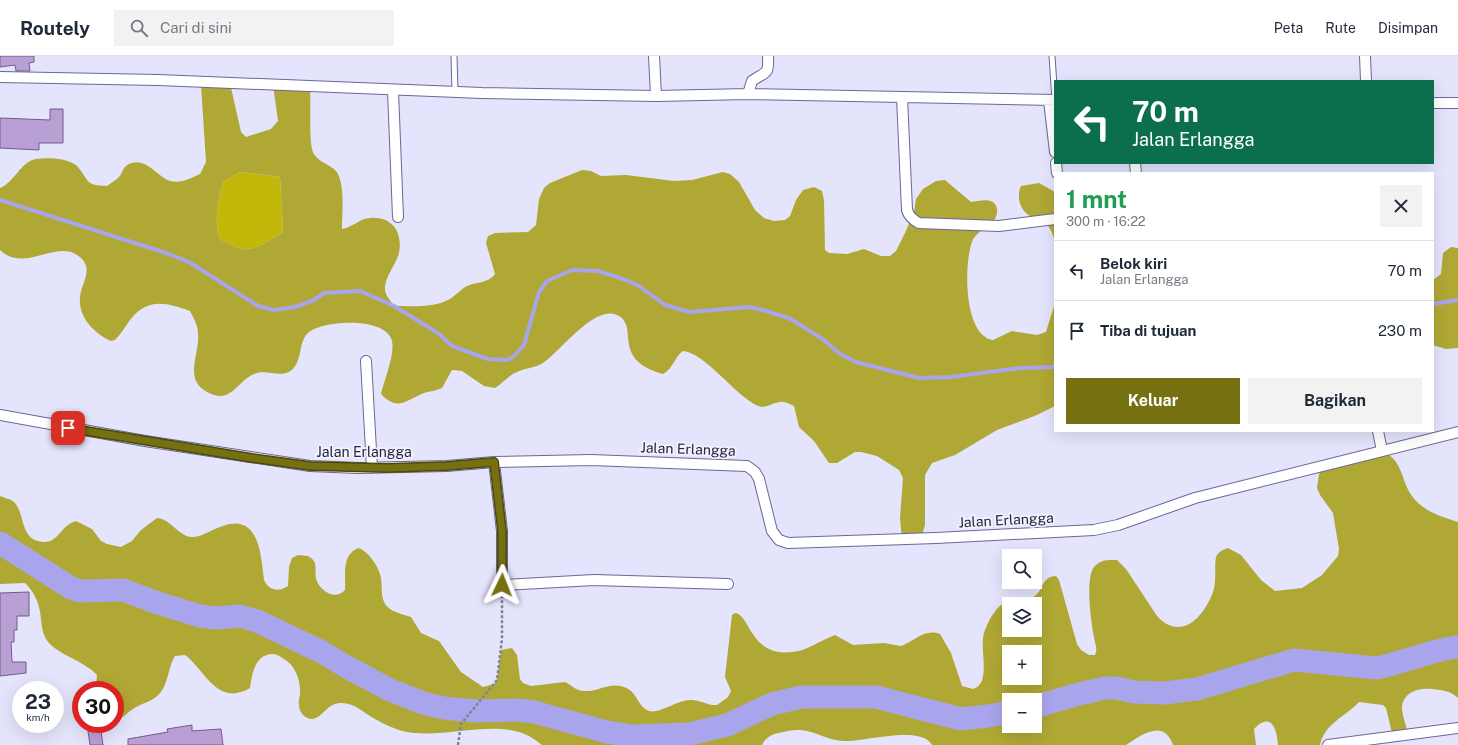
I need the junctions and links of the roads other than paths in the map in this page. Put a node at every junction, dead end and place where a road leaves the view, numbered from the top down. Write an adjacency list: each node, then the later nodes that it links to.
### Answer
1 (454, 56): 9 (lane)
2 (654, 56): 11 (street)
3 (768, 56): 10 (street)
4 (1052, 56): 13 (lane)
5 (1365, 56): 7 (street)
6 (0, 77): 8 (street)
7 (1366, 80)
8 (393, 91): 9 (street); 17 (street)
9 (455, 92): 11 (street)
10 (748, 94): 11 (street); 12 (street)
11 (656, 96)
12 (902, 97): 13 (street); 18 (street)
13 (1053, 100): 16 (street)
14 (1434, 103): 15 (street)
15 (1458, 103)
16 (1054, 126)
17 (398, 217)
18 (1054, 219)
19 (366, 361): 25 (street)
20 (0, 416): 25 (street, Jalan Erlangga)
21 (1378, 432): 23 (street)
22 (1458, 432): 23 (street, Jalan Erlangga)
23 (1382, 451): 24 (street, Jalan Erlangga)
24 (494, 462): 25 (street, Jalan Erlangga); 26 (street)
25 (372, 468)
26 (728, 584)
27 (1458, 728): 28 (street)
28 (1328, 745)

